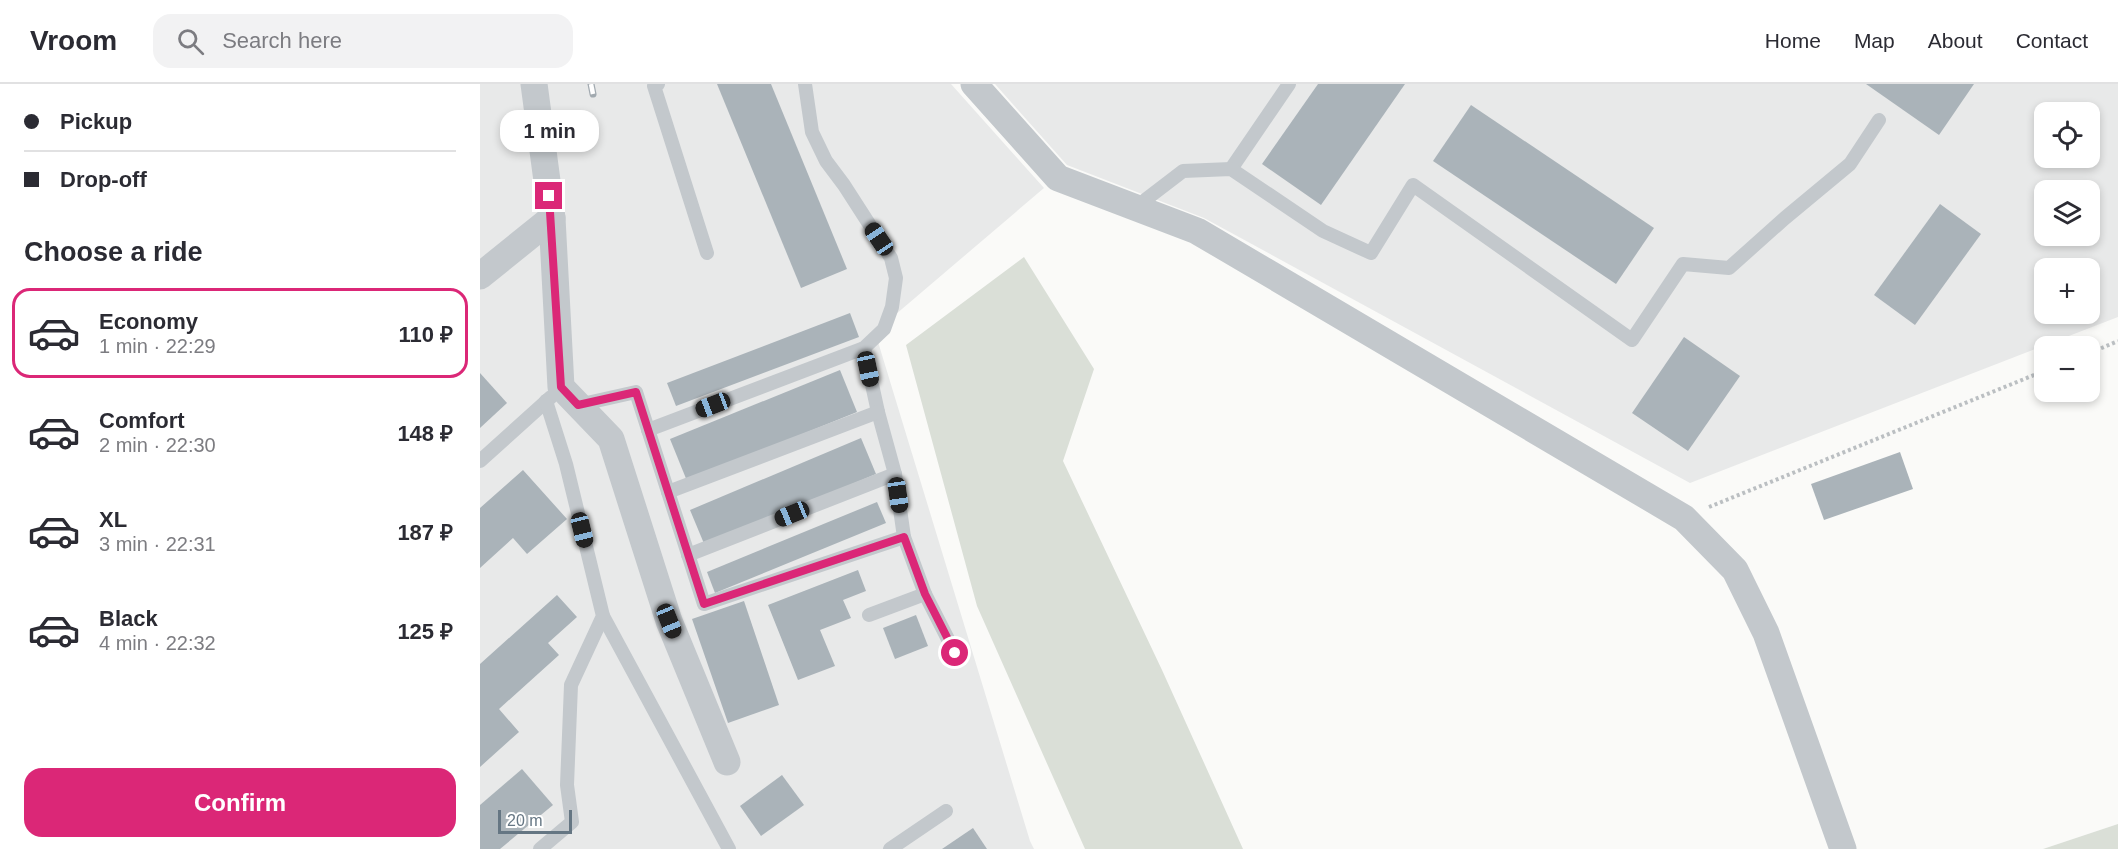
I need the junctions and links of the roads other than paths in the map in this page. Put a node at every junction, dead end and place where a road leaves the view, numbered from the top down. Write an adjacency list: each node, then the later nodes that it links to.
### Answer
1 (534, 84): 9 (street)
2 (805, 84): 12 (lane)
3 (974, 84): 8 (street)
4 (1289, 84): 7 (lane)
5 (655, 85): 10 (lane)
6 (1878, 120): 7 (lane)
7 (1231, 169): 8 (lane)
8 (1136, 207): 30 (street)
9 (552, 218): 11 (street); 13 (street)
10 (707, 253)
11 (480, 276)
12 (864, 348): 14 (lane); 15 (lane)
13 (562, 398): 15 (lane); 16 (lane); 23 (lane); 25 (street)
14 (878, 412): 17 (lane); 18 (lane)
15 (648, 430): 18 (lane)
16 (480, 461)
17 (895, 474): 19 (lane); 20 (lane)
18 (668, 492): 20 (lane)
19 (904, 537): 20 (lane); 21 (lane)
20 (688, 555)
21 (925, 594): 22 (lane); 24 (lane)
22 (869, 615)
23 (603, 616): 27 (lane); 28 (lane)
24 (955, 653)
25 (727, 762)
26 (946, 811): 29 (lane)
27 (540, 849)
28 (729, 849)
29 (890, 849)
30 (1843, 849)

